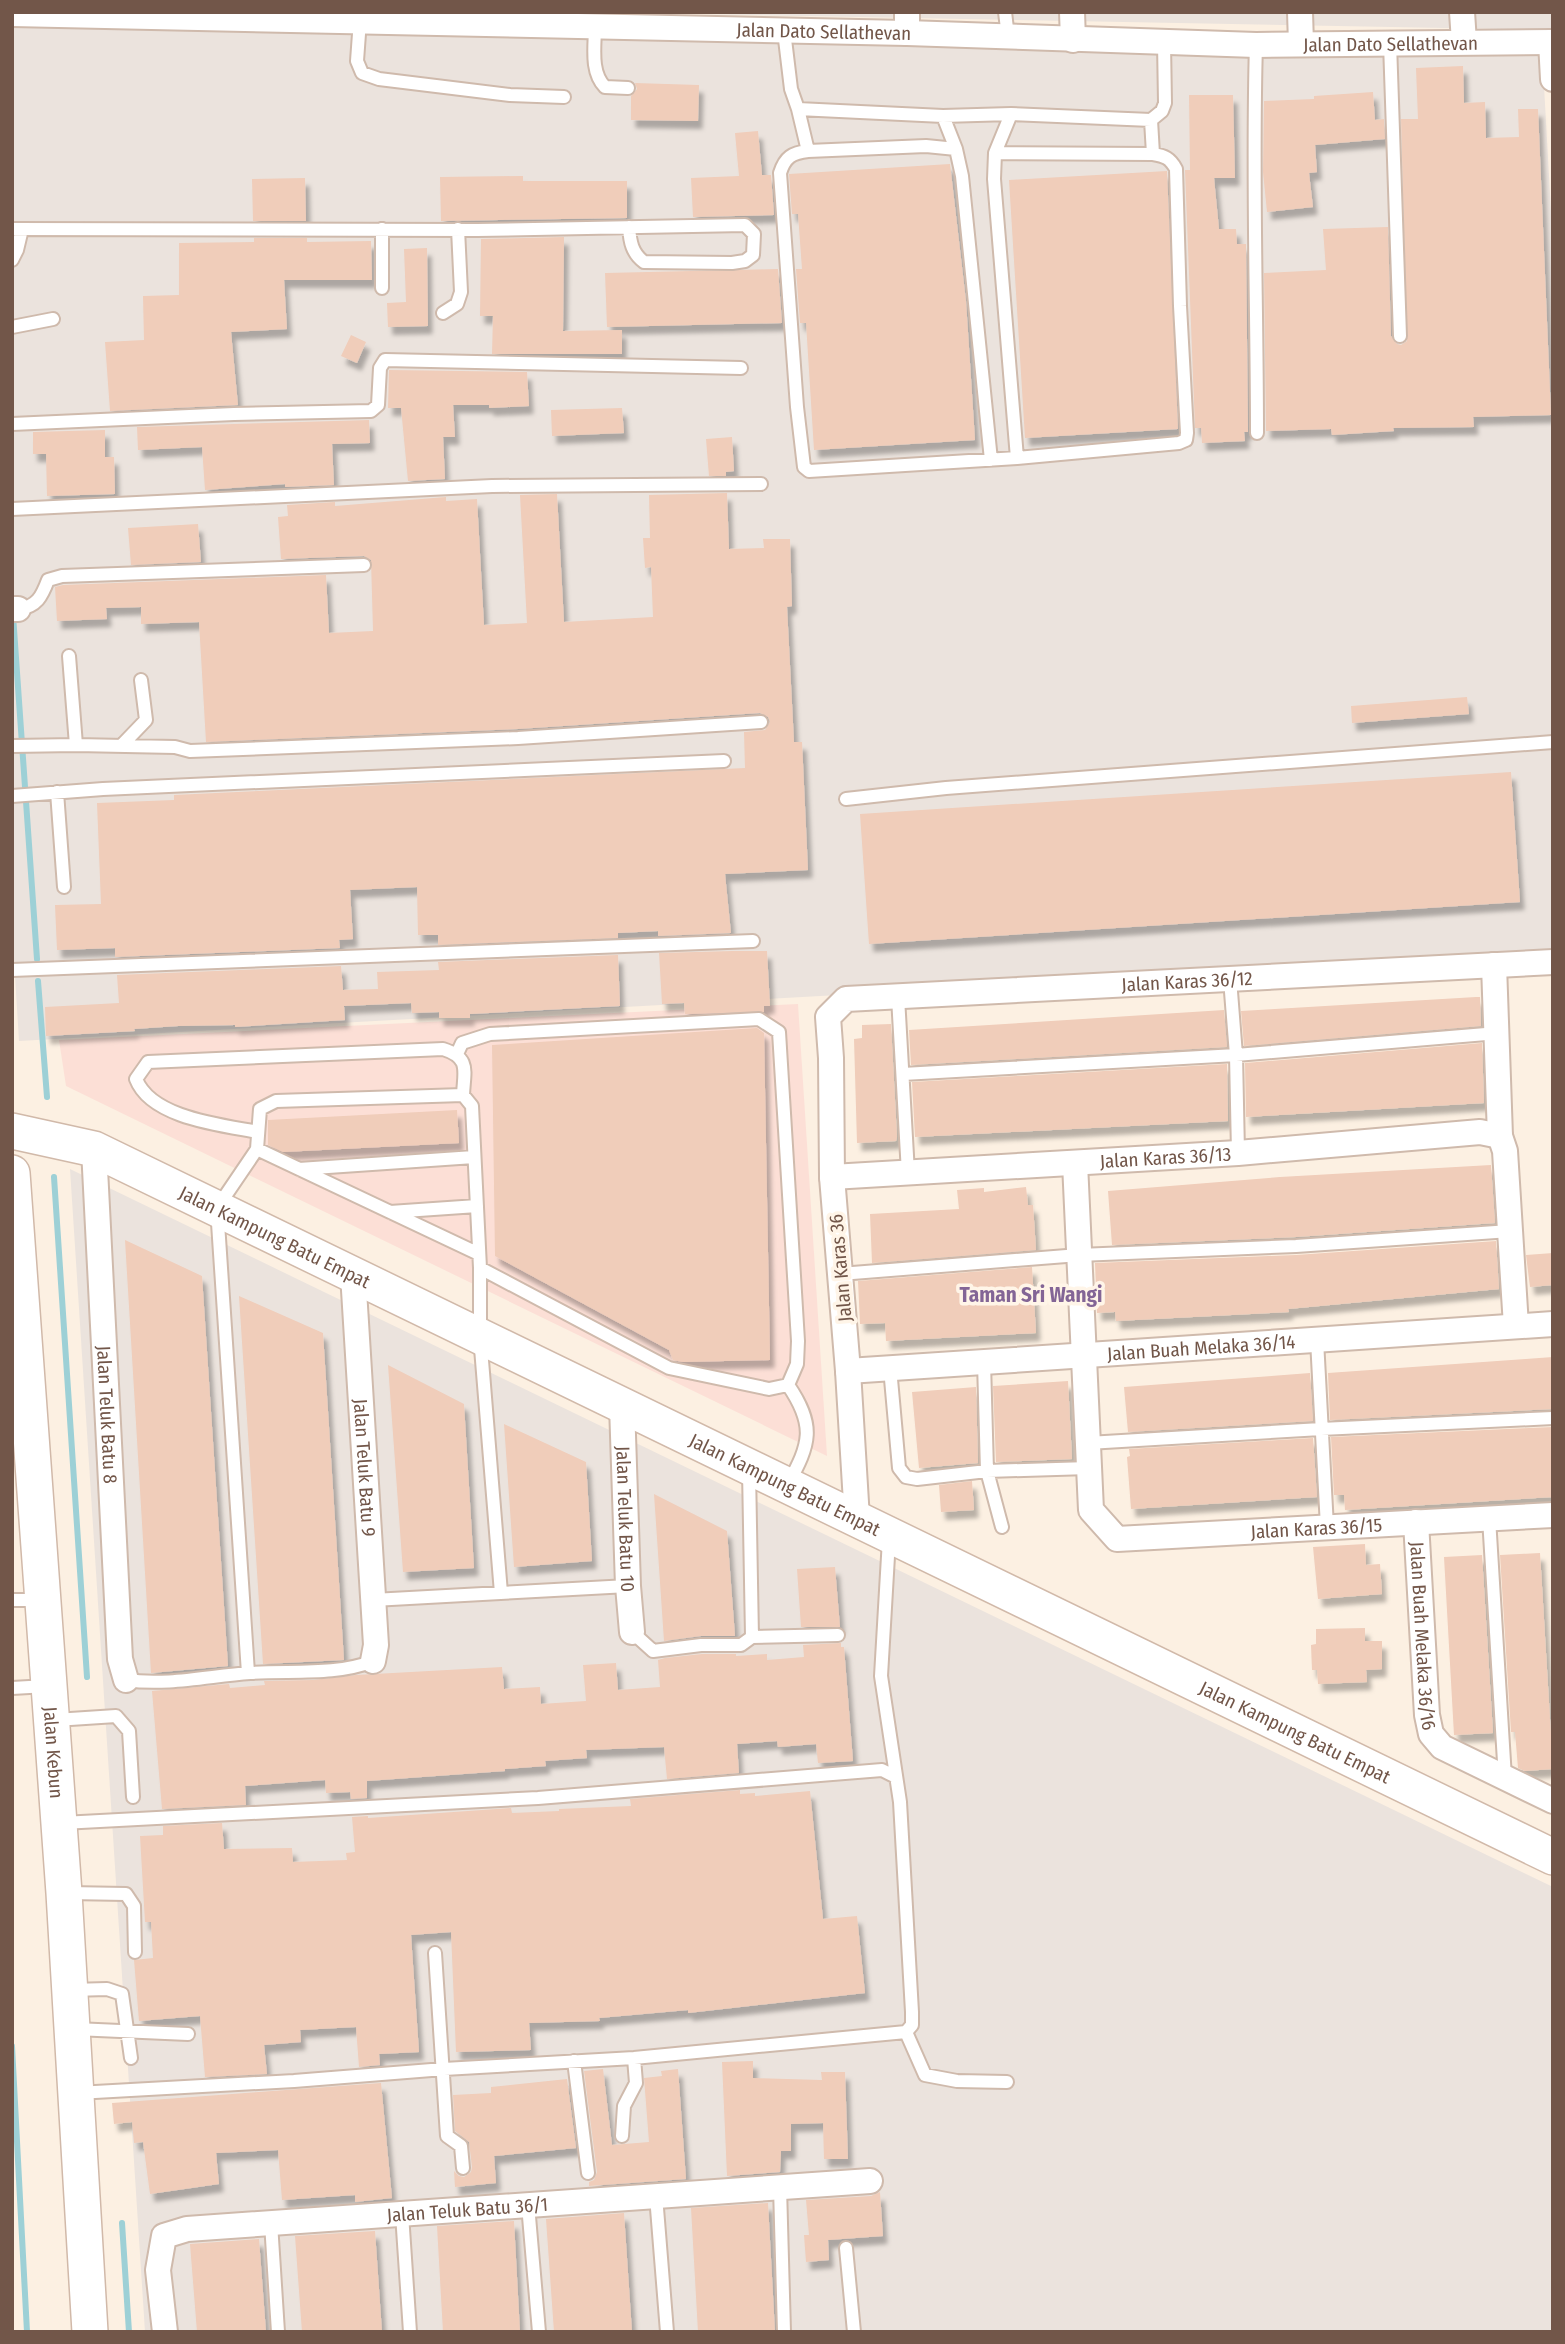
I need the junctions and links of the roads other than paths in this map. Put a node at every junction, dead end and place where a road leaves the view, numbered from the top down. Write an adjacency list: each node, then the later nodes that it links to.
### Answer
1 (1005, 12): 14 (lane)
2 (1072, 12): 15 (street)
3 (1300, 12): 19 (street)
4 (12, 14): 5 (street, Jalan Dato Sellathevan)
5 (68, 14): 6 (street, Jalan Dato Sellathevan)
6 (265, 15): 9 (street, Jalan Dato Sellathevan)
7 (433, 17): 8 (street, Jalan Dato Sellathevan); 9 (street, Jalan Dato Sellathevan)
8 (512, 18): 11 (street, Jalan Dato Sellathevan)
9 (360, 20): 23 (lane)
10 (907, 23): 13 (street, Jalan Dato Sellathevan); 14 (street, Jalan Dato Sellathevan)
11 (595, 26): 13 (street, Jalan Dato Sellathevan); 22 (lane)
12 (1463, 26): 16 (street, Jalan Dato Sellathevan); 18 (street, Jalan Dato Sellathevan)
13 (783, 31): 24 (lane)
14 (1008, 37): 15 (street, Jalan Dato Sellathevan)
15 (1073, 40): 17 (street, Jalan Dato Sellathevan)
16 (1552, 42): 21 (street)
17 (1164, 43): 20 (street, Jalan Dato Sellathevan); 27 (lane)
18 (1390, 43): 19 (street, Jalan Dato Sellathevan); 41 (lane)
19 (1301, 44): 20 (street, Jalan Dato Sellathevan)
20 (1256, 45): 44 (lane)
21 (1553, 79)
22 (628, 88)
23 (564, 97)
24 (798, 109): 26 (lane); 29 (lane)
25 (1011, 114): 26 (lane); 27 (lane); 30 (lane)
26 (943, 117): 28 (lane)
27 (1152, 120): 31 (lane)
28 (956, 149): 29 (lane); 46 (lane)
29 (808, 151): 46 (lane)
30 (995, 153): 31 (lane); 45 (lane)
31 (1153, 155): 45 (lane)
32 (629, 227): 32 (lane); 35 (lane)
33 (17, 229): 34 (lane); 36 (lane)
34 (382, 229): 35 (lane); 37 (lane)
35 (458, 229): 38 (lane)
36 (12, 260)
37 (382, 288)
38 (443, 313)
39 (53, 319): 40 (lane)
40 (12, 327)
41 (1400, 336)
42 (741, 368): 43 (lane)
43 (12, 424)
44 (1257, 433)
45 (1017, 458): 46 (lane)
46 (991, 460)
47 (761, 484): 48 (lane)
48 (17, 509)
49 (363, 565): 50 (lane)
50 (15, 609)
51 (69, 656): 55 (lane)
52 (141, 680): 57 (lane)
53 (761, 722): 57 (lane)
54 (1553, 742): 61 (lane)
55 (76, 744): 56 (lane); 57 (lane)
56 (20, 746)
57 (121, 746)
58 (724, 761): 59 (lane)
59 (57, 792): 60 (lane); 62 (lane)
60 (22, 795)
61 (846, 799)
62 (64, 887)
63 (753, 941): 66 (lane)
64 (1553, 962): 65 (street, Jalan Karas 36/12)
65 (1494, 965): 67 (street, Jalan Karas 36/12); 70 (street)
66 (12, 970)
67 (1230, 979): 68 (street, Jalan Karas 36/12); 72 (lane)
68 (898, 997): 69 (street, Jalan Karas 36/12); 73 (lane)
69 (828, 1017): 86 (street, Jalan Karas 36)
70 (1498, 1033): 72 (lane); 77 (street)
71 (457, 1054): 74 (lane); 76 (lane); 105 (lane)
72 (1236, 1055): 73 (lane); 80 (lane)
73 (902, 1074): 85 (lane)
74 (463, 1096): 76 (lane); 81 (lane)
75 (12, 1131): 78 (main road, Jalan Kampung Batu Empat)
76 (258, 1132): 79 (lane)
77 (1500, 1136): 80 (street, Jalan Karas 36/13); 90 (street)
78 (94, 1149): 88 (main road, Jalan Kampung Batu Empat); 129 (street, Jalan Teluk Batu 8)
79 (257, 1149): 83 (lane); 88 (lane)
80 (1238, 1153): 82 (street, Jalan Karas 36/13)
81 (474, 1157): 83 (lane); 87 (lane)
82 (1075, 1163): 85 (street, Jalan Karas 36/13); 93 (street)
83 (299, 1170): 89 (lane)
84 (12, 1173): 91 (main road, Jalan Kebun)
85 (908, 1173): 86 (street, Jalan Karas 36/13)
86 (832, 1177): 96 (street, Jalan Karas 36)
87 (477, 1206): 89 (lane); 92 (lane)
88 (217, 1208): 95 (main road, Jalan Kampung Batu Empat); 128 (lane)
89 (390, 1212): 92 (lane)
90 (1510, 1231): 93 (lane); 98 (street)
91 (15, 1243): 122 (main road, Jalan Kebun)
92 (479, 1254): 94 (lane)
93 (1079, 1255): 96 (lane); 101 (street)
94 (480, 1268): 99 (lane); 105 (lane)
95 (353, 1274): 99 (main road, Jalan Kampung Batu Empat); 123 (street, Jalan Teluk Batu 9)
96 (840, 1274): 104 (street, Jalan Karas 36)
97 (1553, 1324): 98 (street, Jalan Buah Melaka 36/14)
98 (1516, 1326): 100 (street, Jalan Buah Melaka 36/14)
99 (480, 1336): 106 (main road, Jalan Kampung Batu Empat); 121 (lane)
100 (1317, 1340): 101 (street, Jalan Buah Melaka 36/14); 108 (lane)
101 (1084, 1355): 102 (street, Jalan Buah Melaka 36/14); 109 (street)
102 (984, 1362): 103 (street, Jalan Buah Melaka 36/14); 111 (lane)
103 (890, 1368): 104 (street, Jalan Buah Melaka 36/14); 111 (lane)
104 (848, 1371): 115 (street, Jalan Karas 36)
105 (788, 1385): 112 (lane)
106 (622, 1405): 110 (main road, Jalan Kampung Batu Empat); 120 (street, Jalan Teluk Batu 10)
107 (1553, 1419): 108 (lane)
108 (1321, 1429): 109 (lane); 118 (lane)
109 (1088, 1455): 111 (lane); 118 (street, Jalan Karas 36/15)
110 (748, 1466): 112 (main road, Jalan Kampung Batu Empat); 126 (lane)
111 (987, 1471): 117 (lane)
112 (788, 1485): 115 (main road, Jalan Kampung Batu Empat)
113 (1553, 1515): 114 (street, Jalan Karas 36/15)
114 (1489, 1518): 116 (street, Jalan Karas 36/15); 134 (lane)
115 (856, 1519): 119 (main road, Jalan Kampung Batu Empat)
116 (1416, 1522): 118 (street, Jalan Karas 36/15); 134 (street, Jalan Buah Melaka 36/16)
117 (1002, 1527)
118 (1327, 1527)
119 (889, 1535): 133 (lane); 138 (main road, Jalan Kampung Batu Empat)
120 (628, 1586): 121 (lane); 124 (street, Jalan Teluk Batu 10)
121 (500, 1593): 123 (lane)
122 (27, 1600): 130 (main road, Jalan Kebun)
123 (373, 1600): 127 (street, Jalan Teluk Batu 9)
124 (632, 1632): 126 (lane)
125 (838, 1635): 126 (lane)
126 (752, 1637)
127 (373, 1661): 128 (lane)
128 (248, 1673): 129 (lane)
129 (126, 1680)
130 (49, 1686): 131 (lane); 132 (main road, Jalan Kebun)
131 (12, 1688)
132 (51, 1720): 135 (lane); 137 (main road, Jalan Kebun)
133 (895, 1777): 137 (lane); 145 (lane)
134 (1505, 1777): 136 (street, Jalan Buah Melaka 36/16)
135 (133, 1797)
136 (1553, 1801)
137 (59, 1823): 139 (main road, Jalan Kebun)
138 (1553, 1857)
139 (64, 1893): 140 (lane); 142 (main road, Jalan Kebun)
140 (135, 1952)
141 (435, 1953): 150 (lane)
142 (70, 1990): 143 (main road, Jalan Kebun); 144 (lane)
143 (71, 2029): 144 (lane); 152 (main road, Jalan Kebun)
144 (127, 2032): 146 (lane); 147 (lane)
145 (906, 2032): 148 (lane); 151 (lane)
146 (188, 2034)
147 (131, 2058)
148 (634, 2058): 149 (lane); 153 (lane)
149 (574, 2061): 150 (lane); 155 (lane)
150 (444, 2069): 152 (lane); 154 (lane)
151 (1007, 2082)
152 (75, 2093): 163 (main road, Jalan Kebun)
153 (622, 2136)
154 (463, 2168)
155 (588, 2173)
156 (870, 2181): 157 (street, Jalan Teluk Batu 36/1)
157 (780, 2187): 158 (street, Jalan Teluk Batu 36/1); 169 (lane)
158 (656, 2196): 159 (street, Jalan Teluk Batu 36/1); 168 (lane)
159 (528, 2205): 160 (street, Jalan Teluk Batu 36/1); 167 (lane)
160 (402, 2214): 161 (street, Jalan Teluk Batu 36/1); 166 (lane)
161 (271, 2223): 164 (street, Jalan Teluk Batu 36/1); 165 (lane)
162 (846, 2248): 170 (lane)
163 (90, 2332)
164 (165, 2332)
165 (278, 2332)
166 (410, 2332)
167 (539, 2332)
168 (667, 2332)
169 (784, 2332)
170 (853, 2332)

